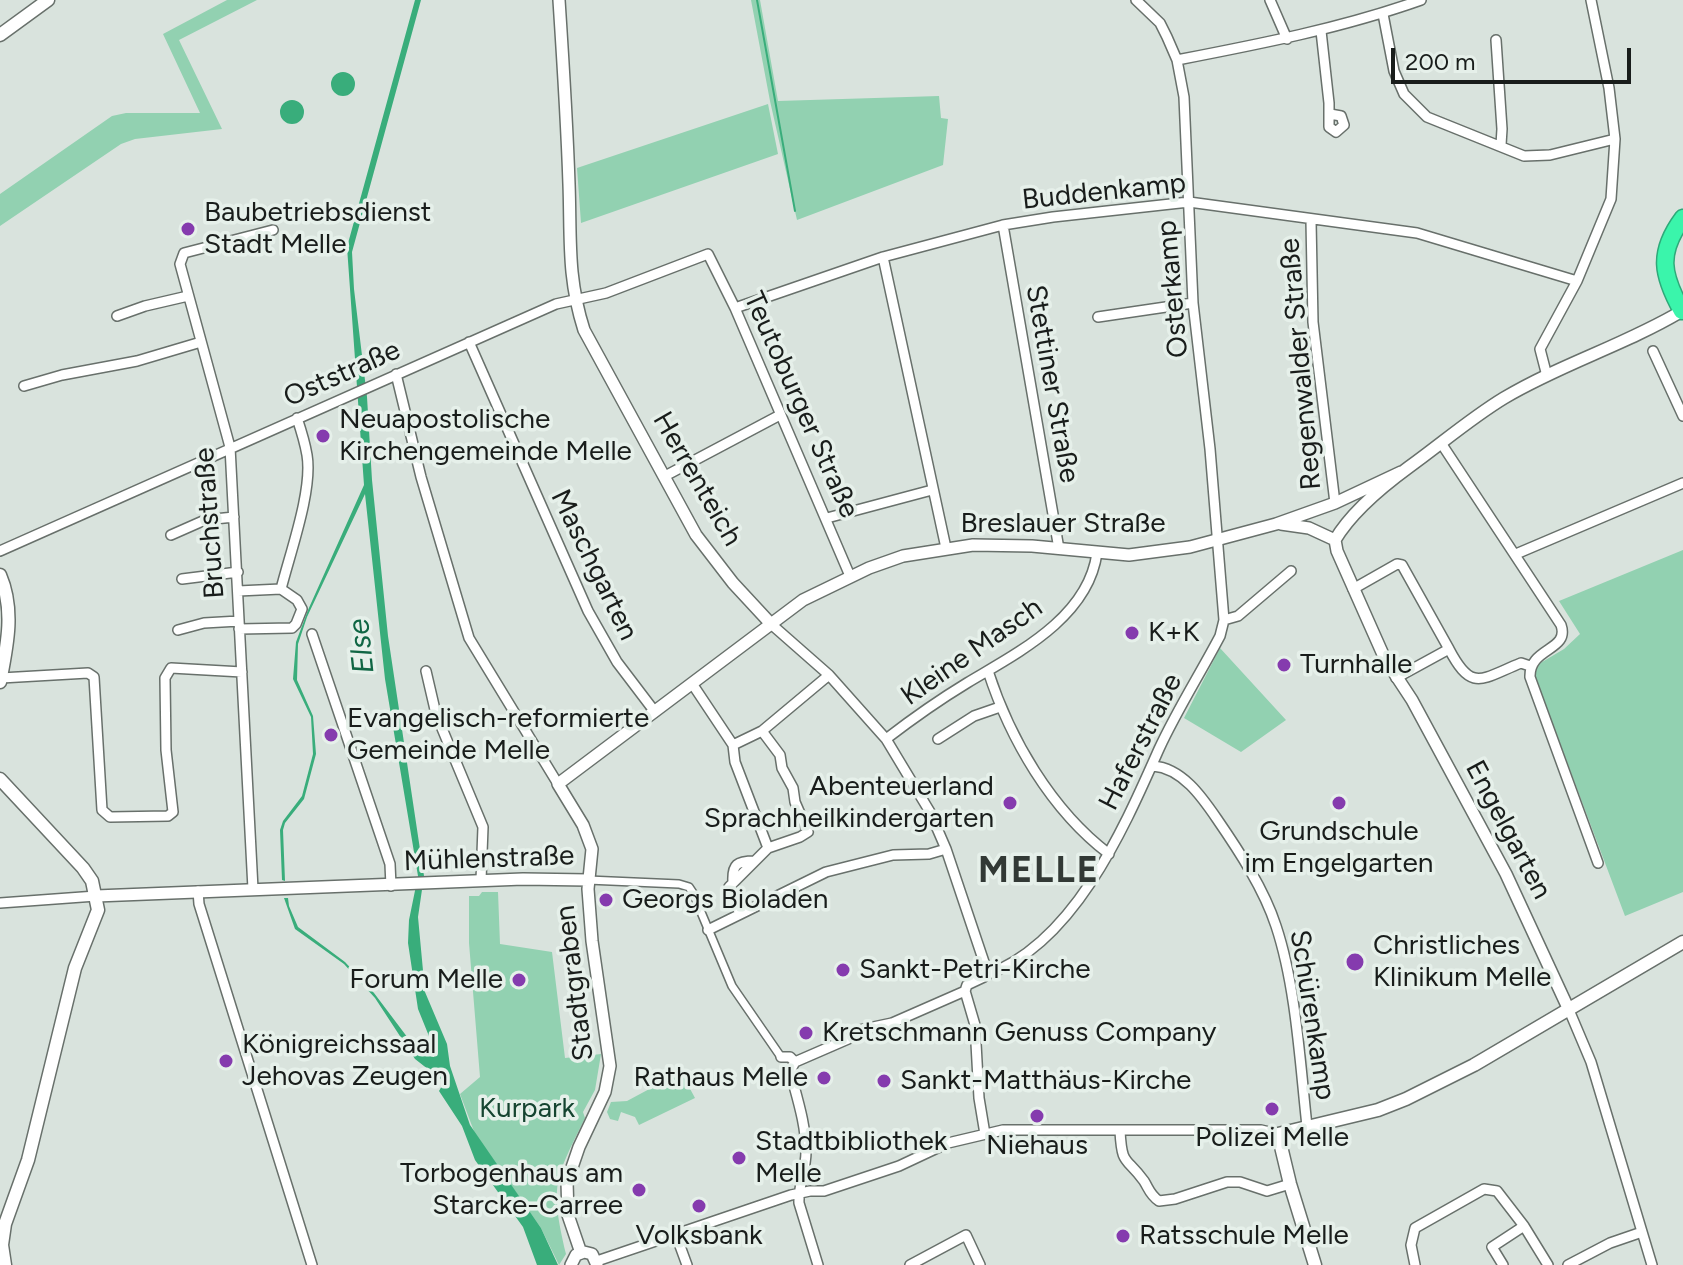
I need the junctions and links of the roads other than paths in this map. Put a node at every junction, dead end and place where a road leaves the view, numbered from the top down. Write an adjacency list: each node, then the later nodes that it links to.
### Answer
1 (48, 0): 9 (main road)
2 (559, 0): 27 (street, Herrenteich)
3 (1136, 0): 12 (street, Osterkamp)
4 (1270, 0): 10 (street)
5 (1421, 0): 7 (street)
6 (1591, 0): 14 (street)
7 (1383, 14): 8 (street); 15 (street)
8 (1321, 31): 10 (street); 13 (street)
9 (0, 35)
10 (1287, 39): 12 (street)
11 (1496, 40): 15 (street)
12 (1177, 60): 16 (street, Osterkamp)
13 (1330, 114)
14 (1615, 139): 15 (street); 24 (street)
15 (1501, 145)
16 (1189, 202): 18 (street, Buddenkamp); 19 (street, Buddenkamp); 28 (street, Osterkamp)
17 (1683, 218): 30 (highway)
18 (1311, 221): 24 (street, Buddenkamp); 48 (street, Regenwalder Straße)
19 (1003, 225): 23 (street, Buddenkamp); 56 (street, Stettiner Straße)
20 (273, 230): 26 (street, Bruchstraße)
21 (1683, 234): 25 (highway)
22 (708, 254): 27 (street, Oststraße); 29 (street, Teutoburger Straße)
23 (883, 257): 29 (street, Buddenkamp); 47 (street)
24 (1577, 281): 37 (street)
25 (1683, 287)
26 (188, 296): 31 (street); 33 (street, Bruchstraße)
27 (574, 300): 34 (street, Oststraße); 45 (street, Herrenteich)
28 (1193, 303): 32 (street); 53 (street, Osterkamp)
29 (735, 308): 39 (street, Teutoburger Straße)
30 (1682, 311): 37 (street)
31 (117, 316)
32 (1098, 317)
33 (201, 342): 38 (street); 43 (street, Bruchstraße)
34 (469, 342): 36 (street, Oststraße); 83 (street, Maschgarten)
35 (1653, 351): 40 (street)
36 (396, 374): 41 (street, Oststraße); 90 (street)
37 (1547, 376): 42 (street)
38 (24, 386)
39 (780, 415): 45 (street); 50 (street, Teutoburger Straße)
40 (1683, 416)
41 (297, 418): 43 (street, Oststraße); 65 (street)
42 (1441, 443): 44 (street); 59 (street)
43 (230, 447): 49 (street, Bruchstraße); 57 (street, Oststraße)
44 (1401, 472): 48 (street, Breslauer Straße); 54 (street)
45 (665, 476): 69 (street, Herrenteich)
46 (1683, 483): 59 (street)
47 (932, 490): 50 (street); 55 (street)
48 (1335, 503): 51 (street, Breslauer Straße)
49 (234, 517): 52 (street); 61 (street, Bruchstraße)
50 (827, 518): 63 (street, Teutoburger Straße)
51 (1276, 524): 53 (street, Breslauer Straße); 54 (street, Breslauer Straße)
52 (171, 535)
53 (1216, 539): 58 (street, Breslauer Straße); 68 (street, Haferstraße)
54 (1335, 540): 66 (street, Engelgarten)
55 (946, 548): 56 (street, Breslauer Straße); 63 (street, Breslauer Straße)
56 (1059, 549): 58 (street, Breslauer Straße)
57 (0, 551)
58 (1097, 553): 76 (street, Kleine Masch)
59 (1516, 554): 74 (street)
60 (1291, 571): 68 (street)
61 (238, 572): 64 (street); 67 (street, Bruchstraße)
62 (0, 575): 80 (main road)
63 (850, 576): 69 (street, Breslauer Straße)
64 (182, 579)
65 (281, 589): 67 (street); 70 (street)
66 (1353, 589): 73 (street); 79 (street, Engelgarten)
67 (238, 591): 70 (street, Bruchstraße)
68 (1224, 620): 88 (street, Haferstraße)
69 (771, 624): 78 (street, Herrenteich); 81 (street, Breslauer Straße)
70 (239, 625): 71 (street); 77 (street, Bruchstraße)
71 (178, 630)
72 (312, 634): 97 (street)
73 (1449, 649): 74 (street); 79 (street)
74 (1530, 666): 94 (street)
75 (426, 671): 95 (street)
76 (988, 671): 82 (street); 85 (street, Kleine Masch)
77 (242, 672): 80 (street); 98 (street, Bruchstraße)
78 (829, 675): 84 (street); 85 (street, Herrenteich)
79 (1396, 678): 107 (street, Engelgarten)
80 (0, 680)
81 (693, 685): 83 (street, Breslauer Straße); 87 (street)
82 (1000, 707): 86 (street); 93 (street)
83 (655, 712): 90 (street, Breslauer Straße)
84 (762, 731): 87 (street); 91 (street)
85 (886, 739): 92 (street, Herrenteich)
86 (938, 739)
87 (733, 745): 91 (street)
88 (1153, 766): 93 (street, Haferstraße); 110 (street, Schürenkamp)
89 (0, 779): 100 (main road)
90 (558, 784): 96 (street, Stadtgraben)
91 (768, 848): 102 (street)
92 (946, 849): 102 (street); 105 (street, Herrenteich)
93 (1109, 854): 105 (street, Haferstraße)
94 (1598, 863)
95 (481, 880): 96 (street, Mühlenstraße); 97 (street, Mühlenstraße)
96 (588, 885): 103 (street, Mühlenstraße); 119 (street, Stadtgraben)
97 (391, 886): 98 (street, Mühlenstraße)
98 (253, 889): 99 (street, Mühlenstraße)
99 (198, 891): 100 (street, Mühlenstraße); 122 (street)
100 (96, 896): 101 (street); 121 (main road)
101 (0, 903)
102 (744, 913): 103 (street)
103 (708, 930): 108 (street, Mühlenstraße)
104 (1683, 942): 107 (main road)
105 (986, 975): 106 (street)
106 (965, 991): 109 (street); 112 (street)
107 (1569, 1010): 110 (main road); 117 (street)
108 (781, 1057): 109 (street)
109 (795, 1062): 115 (street)
110 (1307, 1126): 113 (main road)
111 (1120, 1131): 112 (street); 113 (street); 114 (street)
112 (985, 1134): 115 (street)
113 (1278, 1134): 114 (main road)
114 (1290, 1184): 128 (main road)
115 (798, 1193): 118 (street); 125 (street)
116 (1524, 1226): 129 (street); 130 (street); 131 (street)
117 (1642, 1232): 132 (street); 133 (street)
118 (676, 1235): 120 (street); 124 (street)
119 (581, 1253): 120 (street); 123 (street)
120 (597, 1263)
121 (5, 1265)
122 (312, 1265)
123 (571, 1265)
124 (687, 1265)
125 (818, 1265)
126 (910, 1265): 127 (street)
127 (980, 1265)
128 (1315, 1265)
129 (1415, 1265)
130 (1503, 1265)
131 (1548, 1265)
132 (1568, 1265)
133 (1652, 1265)

